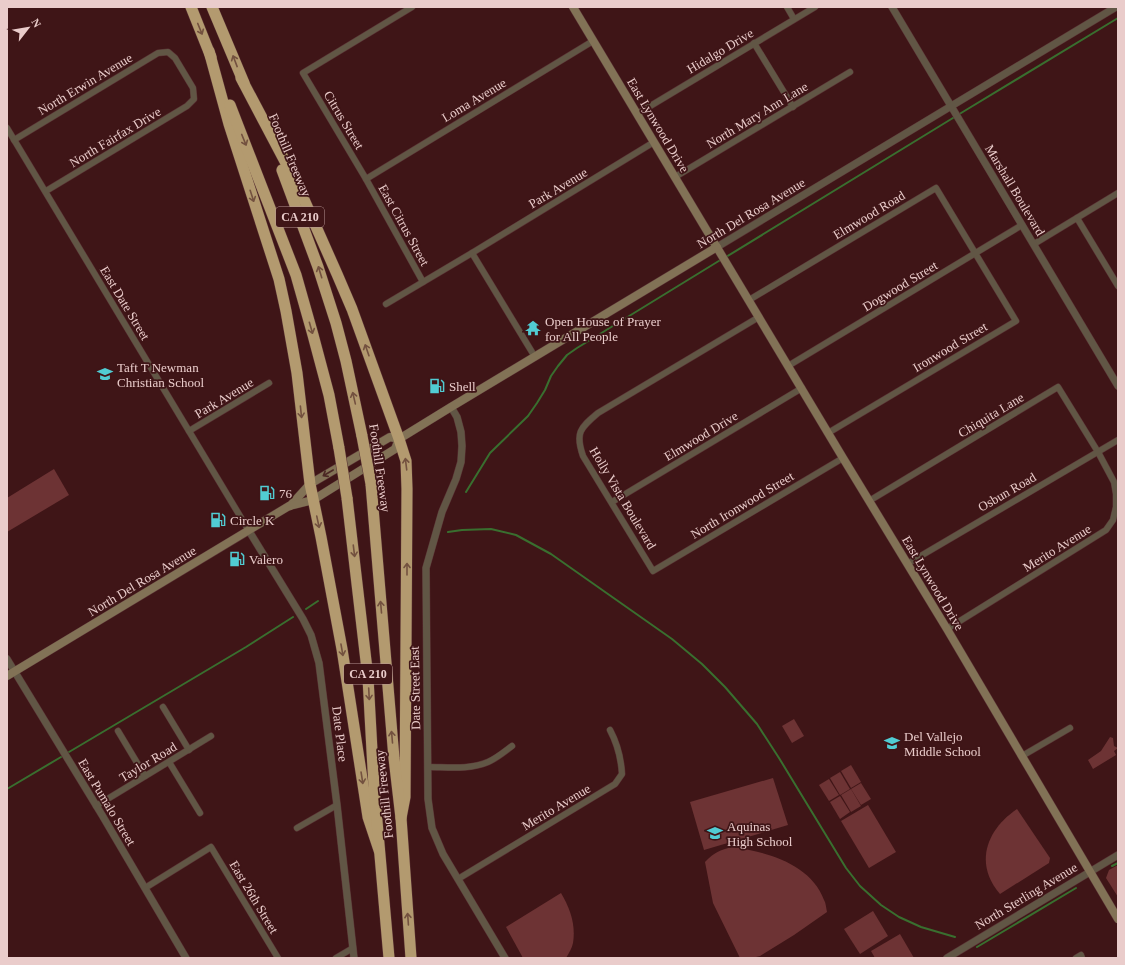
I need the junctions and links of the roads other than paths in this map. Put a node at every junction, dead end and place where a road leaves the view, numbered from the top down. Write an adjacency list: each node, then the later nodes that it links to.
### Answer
1 (191, 7): 12 (highway, Foothill Freeway / CA 210, one-way to 12)
2 (212, 7): 14 (highway, Foothill Freeway / CA 210, one-way to 2)
3 (412, 7): 23 (street, Citrus Street)
4 (573, 7): 10 (main road, East Lynwood Drive)
5 (787, 7): 9 (street)
6 (815, 7): 9 (street, Hidalgo Drive)
7 (892, 7): 17 (street, Marshall Boulevard)
8 (1116, 7): 17 (street, North Del Rosa Avenue)
9 (794, 19): 11 (street, Hidalgo Drive)
10 (593, 40): 18 (main road, East Lynwood Drive); 23 (street, Loma Avenue)
11 (754, 43): 16 (street); 18 (street, Hidalgo Drive)
12 (209, 51): 49 (highway, one-way to 49); 77 (highway, Foothill Freeway / CA 210, one-way to 77, bridge)
13 (850, 72): 16 (street, North Mary Ann Lane)
14 (242, 78): 45 (highway, one-way to 14); 75 (highway, Foothill Freeway / CA 210, one-way to 14, bridge)
15 (194, 99): 20 (street, North Erwin Avenue); 24 (street, North Fairfax Drive)
16 (793, 106): 22 (street, North Mary Ann Lane)
17 (955, 113): 27 (street, Marshall Boulevard); 29 (street, North Del Rosa Avenue)
18 (637, 114): 21 (main road, East Lynwood Drive)
19 (7, 128): 20 (street, East Date Street)
20 (14, 140): 24 (street, East Date Street)
21 (654, 142): 22 (main road, East Lynwood Drive); 30 (street, Park Avenue)
22 (675, 177): 29 (main road, East Lynwood Drive)
23 (366, 179): 32 (street, East Citrus Street)
24 (46, 191): 43 (street, East Date Street)
25 (1118, 193): 26 (street)
26 (1077, 218): 28 (street); 33 (street)
27 (1022, 225): 28 (street, Marshall Boulevard); 31 (street, Dogwood Street)
28 (1034, 244): 40 (street, Marshall Boulevard)
29 (717, 247): 34 (main road, East Lynwood Drive); 37 (main road, North Del Rosa Avenue)
30 (472, 253): 32 (street, Park Avenue); 37 (street)
31 (975, 254): 34 (street, Elmwood Road); 38 (street, Dogwood Street); 44 (street, Ironwood Street)
32 (423, 282): 35 (street, Park Avenue)
33 (1118, 286)
34 (749, 300): 36 (main road, East Lynwood Drive)
35 (386, 304)
36 (759, 316): 38 (main road, East Lynwood Drive); 52 (street, Holly Vista Boulevard)
37 (535, 357): 42 (main road, North Del Rosa Avenue)
38 (788, 366): 41 (main road, East Lynwood Drive)
39 (269, 383): 43 (street, Park Avenue)
40 (1118, 386)
41 (802, 388): 44 (main road, East Lynwood Drive); 52 (street, Elmwood Drive)
42 (451, 407): 45 (main road, North Del Rosa Avenue); 70 (street, Date Street East)
43 (189, 431): 54 (street, East Date Street)
44 (828, 433): 48 (main road, East Lynwood Drive)
45 (399, 439): 49 (main road, North Del Rosa Avenue, one-way to 49); 50 (main road, North Del Rosa Avenue); 75 (highway, one-way to 45)
46 (1118, 440): 47 (street, Osbun Road)
47 (1098, 452): 51 (street, Chiquita Lane); 55 (street, Osbun Road); 57 (street, Merito Avenue)
48 (843, 458): 51 (main road, East Lynwood Drive); 56 (street, North Ironwood Street)
49 (310, 484): 50 (highway); 53 (main road, North Del Rosa Avenue)
50 (313, 500): 53 (main road, North Del Rosa Avenue); 77 (highway, one-way to 77)
51 (869, 501): 55 (main road, East Lynwood Drive)
52 (612, 502): 56 (street, Holly Vista Boulevard)
53 (289, 506): 54 (main road, North Del Rosa Avenue)
54 (249, 531): 59 (main road, North Del Rosa Avenue); 72 (street, Date Place)
55 (907, 564): 57 (main road, East Lynwood Drive)
56 (653, 571)
57 (947, 629): 68 (main road, East Lynwood Drive)
58 (7, 659): 59 (street, East Pumalo Street)
59 (15, 672): 60 (main road, North Del Rosa Avenue); 73 (street, East Pumalo Street)
60 (7, 676)
61 (163, 707): 67 (street)
62 (1070, 728): 68 (street)
63 (610, 730): 80 (street, Merito Avenue)
64 (118, 731): 71 (street)
65 (211, 736): 67 (street, Taylor Road)
66 (512, 746): 70 (street)
67 (189, 750): 69 (street, Taylor Road)
68 (1022, 756): 79 (main road, East Lynwood Drive)
69 (169, 762): 71 (street, Taylor Road); 74 (street)
70 (428, 767): 80 (street, Date Street East)
71 (145, 776): 73 (street, Taylor Road)
72 (337, 805): 76 (street); 83 (street, Date Place)
73 (96, 806): 81 (street, East Pumalo Street)
74 (200, 814)
75 (401, 818): 89 (highway, Foothill Freeway / CA 210, one-way to 75)
76 (297, 828)
77 (379, 850): 88 (highway, Foothill Freeway / CA 210)
78 (1118, 855): 79 (street, North Sterling Avenue)
79 (1090, 871): 82 (main road, East Lynwood Drive); 91 (street, North Sterling Avenue)
80 (458, 879): 90 (street, Date Street East)
81 (145, 888): 84 (street, East Pumalo Street); 85 (street, East 26th Street)
82 (1118, 918)
83 (353, 948): 86 (street); 87 (street, Date Place)
84 (186, 958)
85 (278, 958)
86 (336, 958)
87 (354, 958)
88 (389, 958)
89 (411, 958)
90 (505, 958)
91 (947, 958)

